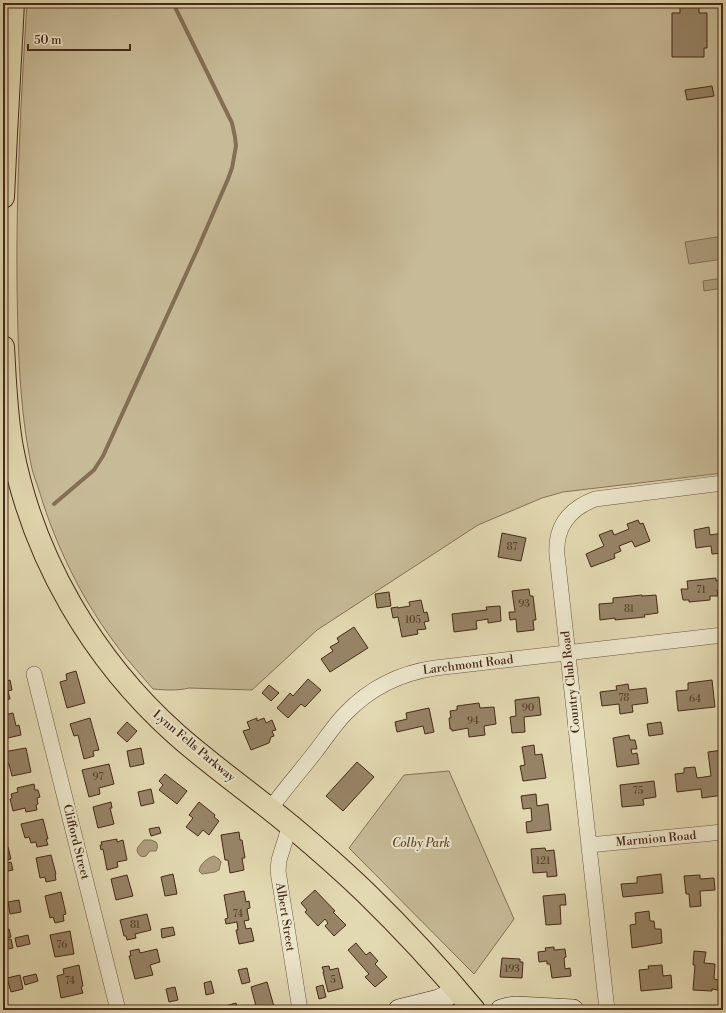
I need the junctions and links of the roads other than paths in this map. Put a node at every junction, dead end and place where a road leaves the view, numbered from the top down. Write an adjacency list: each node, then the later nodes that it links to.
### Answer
1 (14, 3): 2 (main road)
2 (3, 198)
3 (3, 347): 8 (main road, Lynn Fells Parkway)
4 (723, 483): 6 (street, Country Club Road)
5 (723, 635): 6 (street, Larchmont Road)
6 (567, 653): 8 (street, Larchmont Road); 11 (street, Country Club Road)
7 (34, 674): 13 (street, Clifford Street)
8 (270, 809): 9 (main road, Lynn Fells Parkway)
9 (290, 825): 12 (main road, Lynn Fells Parkway); 14 (street, Albert Street)
10 (723, 832): 11 (street, Marmion Road)
11 (589, 845): 19 (street, Country Club Road)
12 (456, 989): 15 (street); 16 (main road, Lynn Fells Parkway)
13 (118, 1010)
14 (300, 1010)
15 (399, 1010)
16 (474, 1010)
17 (501, 1010): 18 (street)
18 (573, 1010)
19 (607, 1010)

